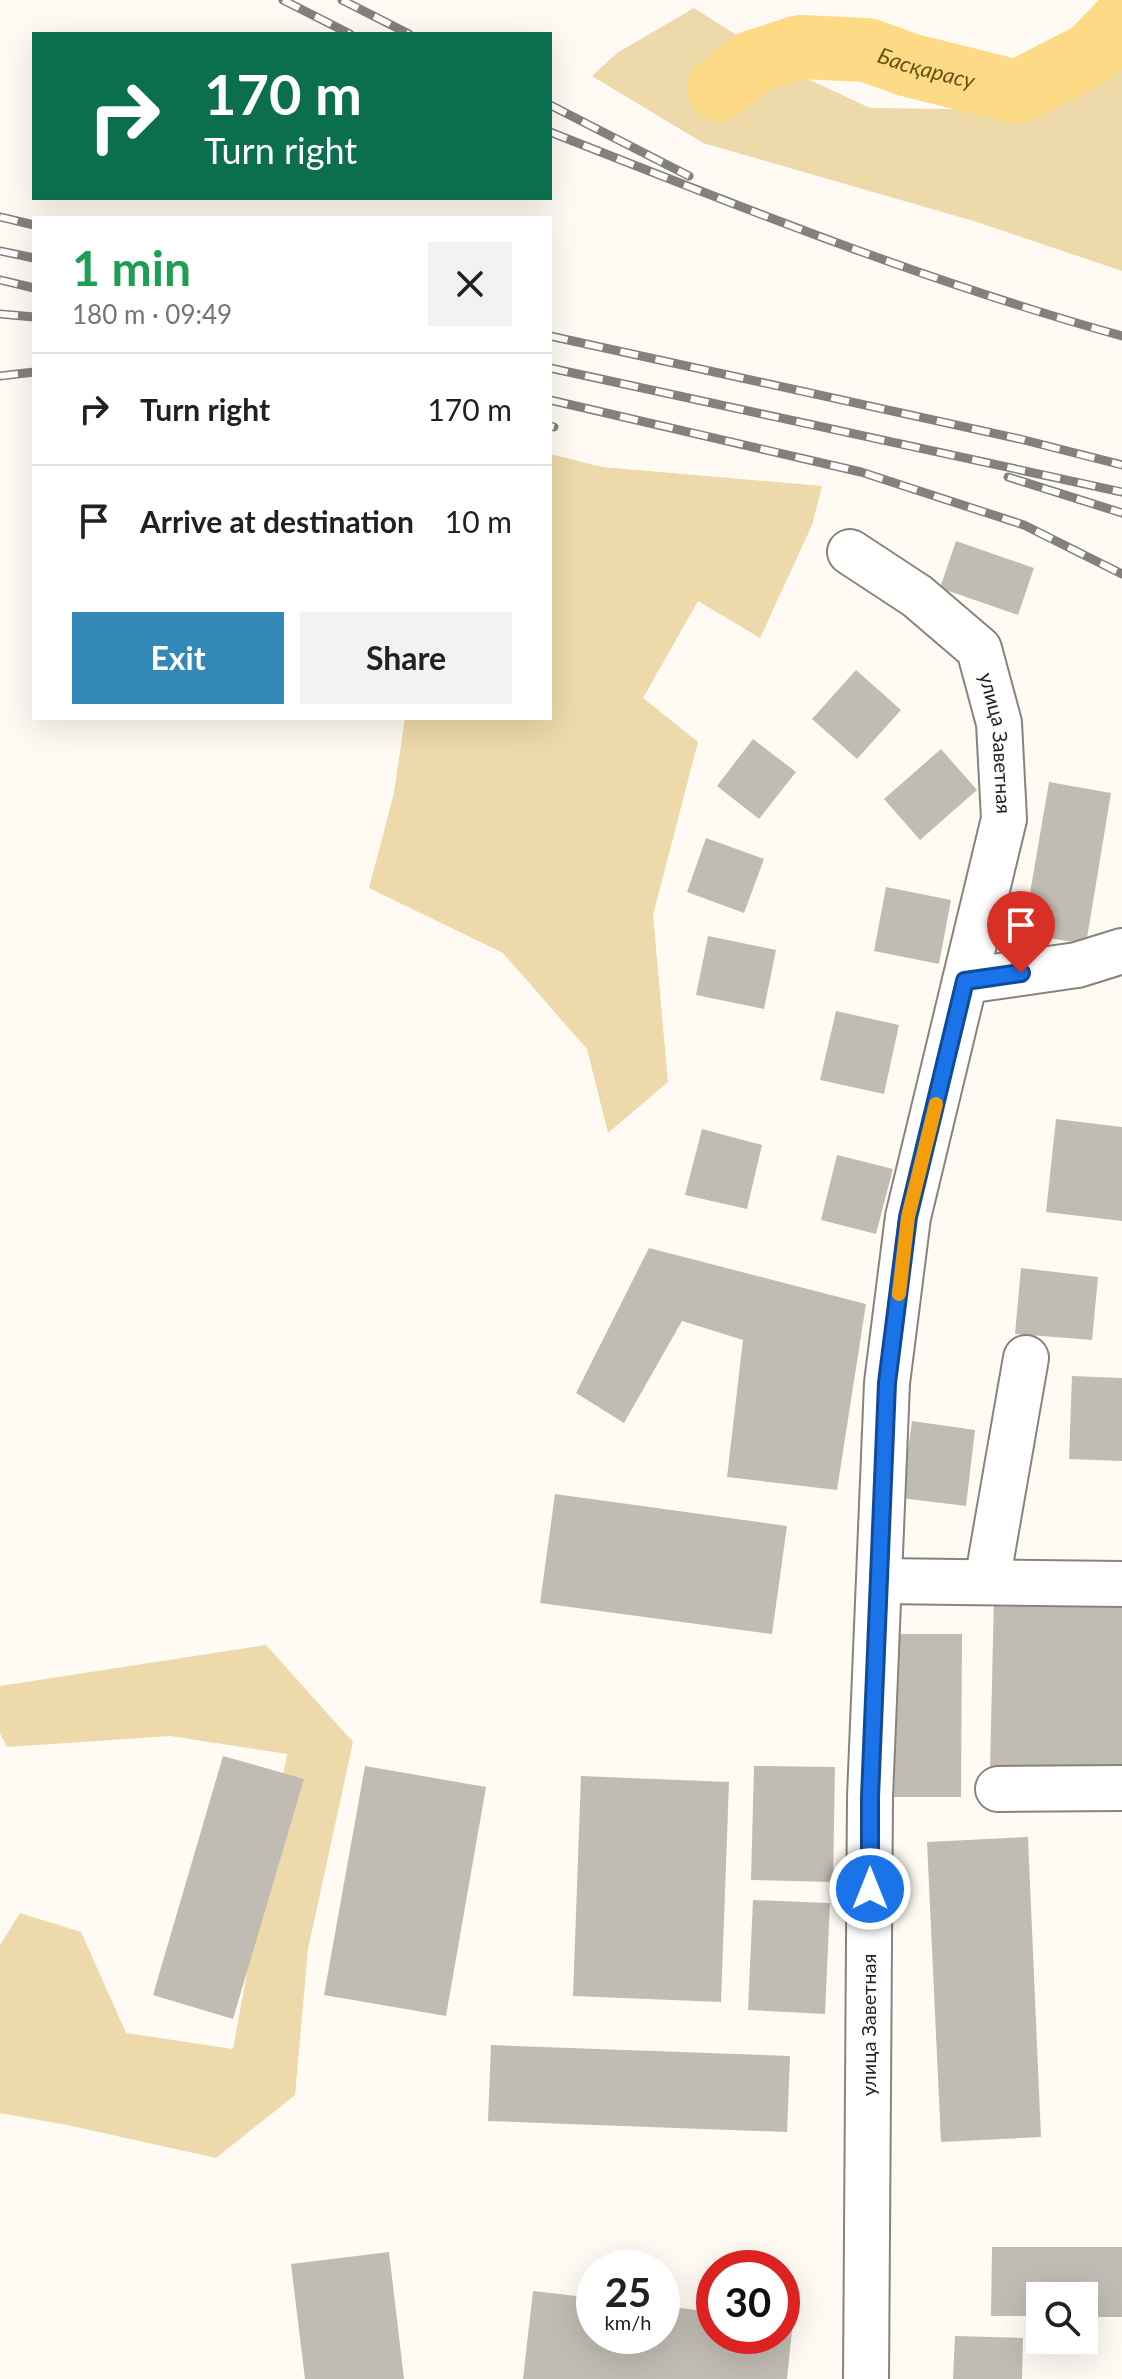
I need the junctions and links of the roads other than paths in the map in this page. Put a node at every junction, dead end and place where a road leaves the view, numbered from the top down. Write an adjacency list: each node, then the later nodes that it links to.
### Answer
1 (850, 552): 3 (street, улица Заветная)
2 (1122, 951): 3 (street)
3 (965, 981): 5 (street, улица Заветная)
4 (1026, 1358): 6 (street)
5 (879, 1581): 6 (street); 10 (street, улица Заветная)
6 (987, 1582): 7 (street)
7 (1122, 1584)
8 (1122, 1788): 9 (street)
9 (998, 1789)
10 (866, 2379)

